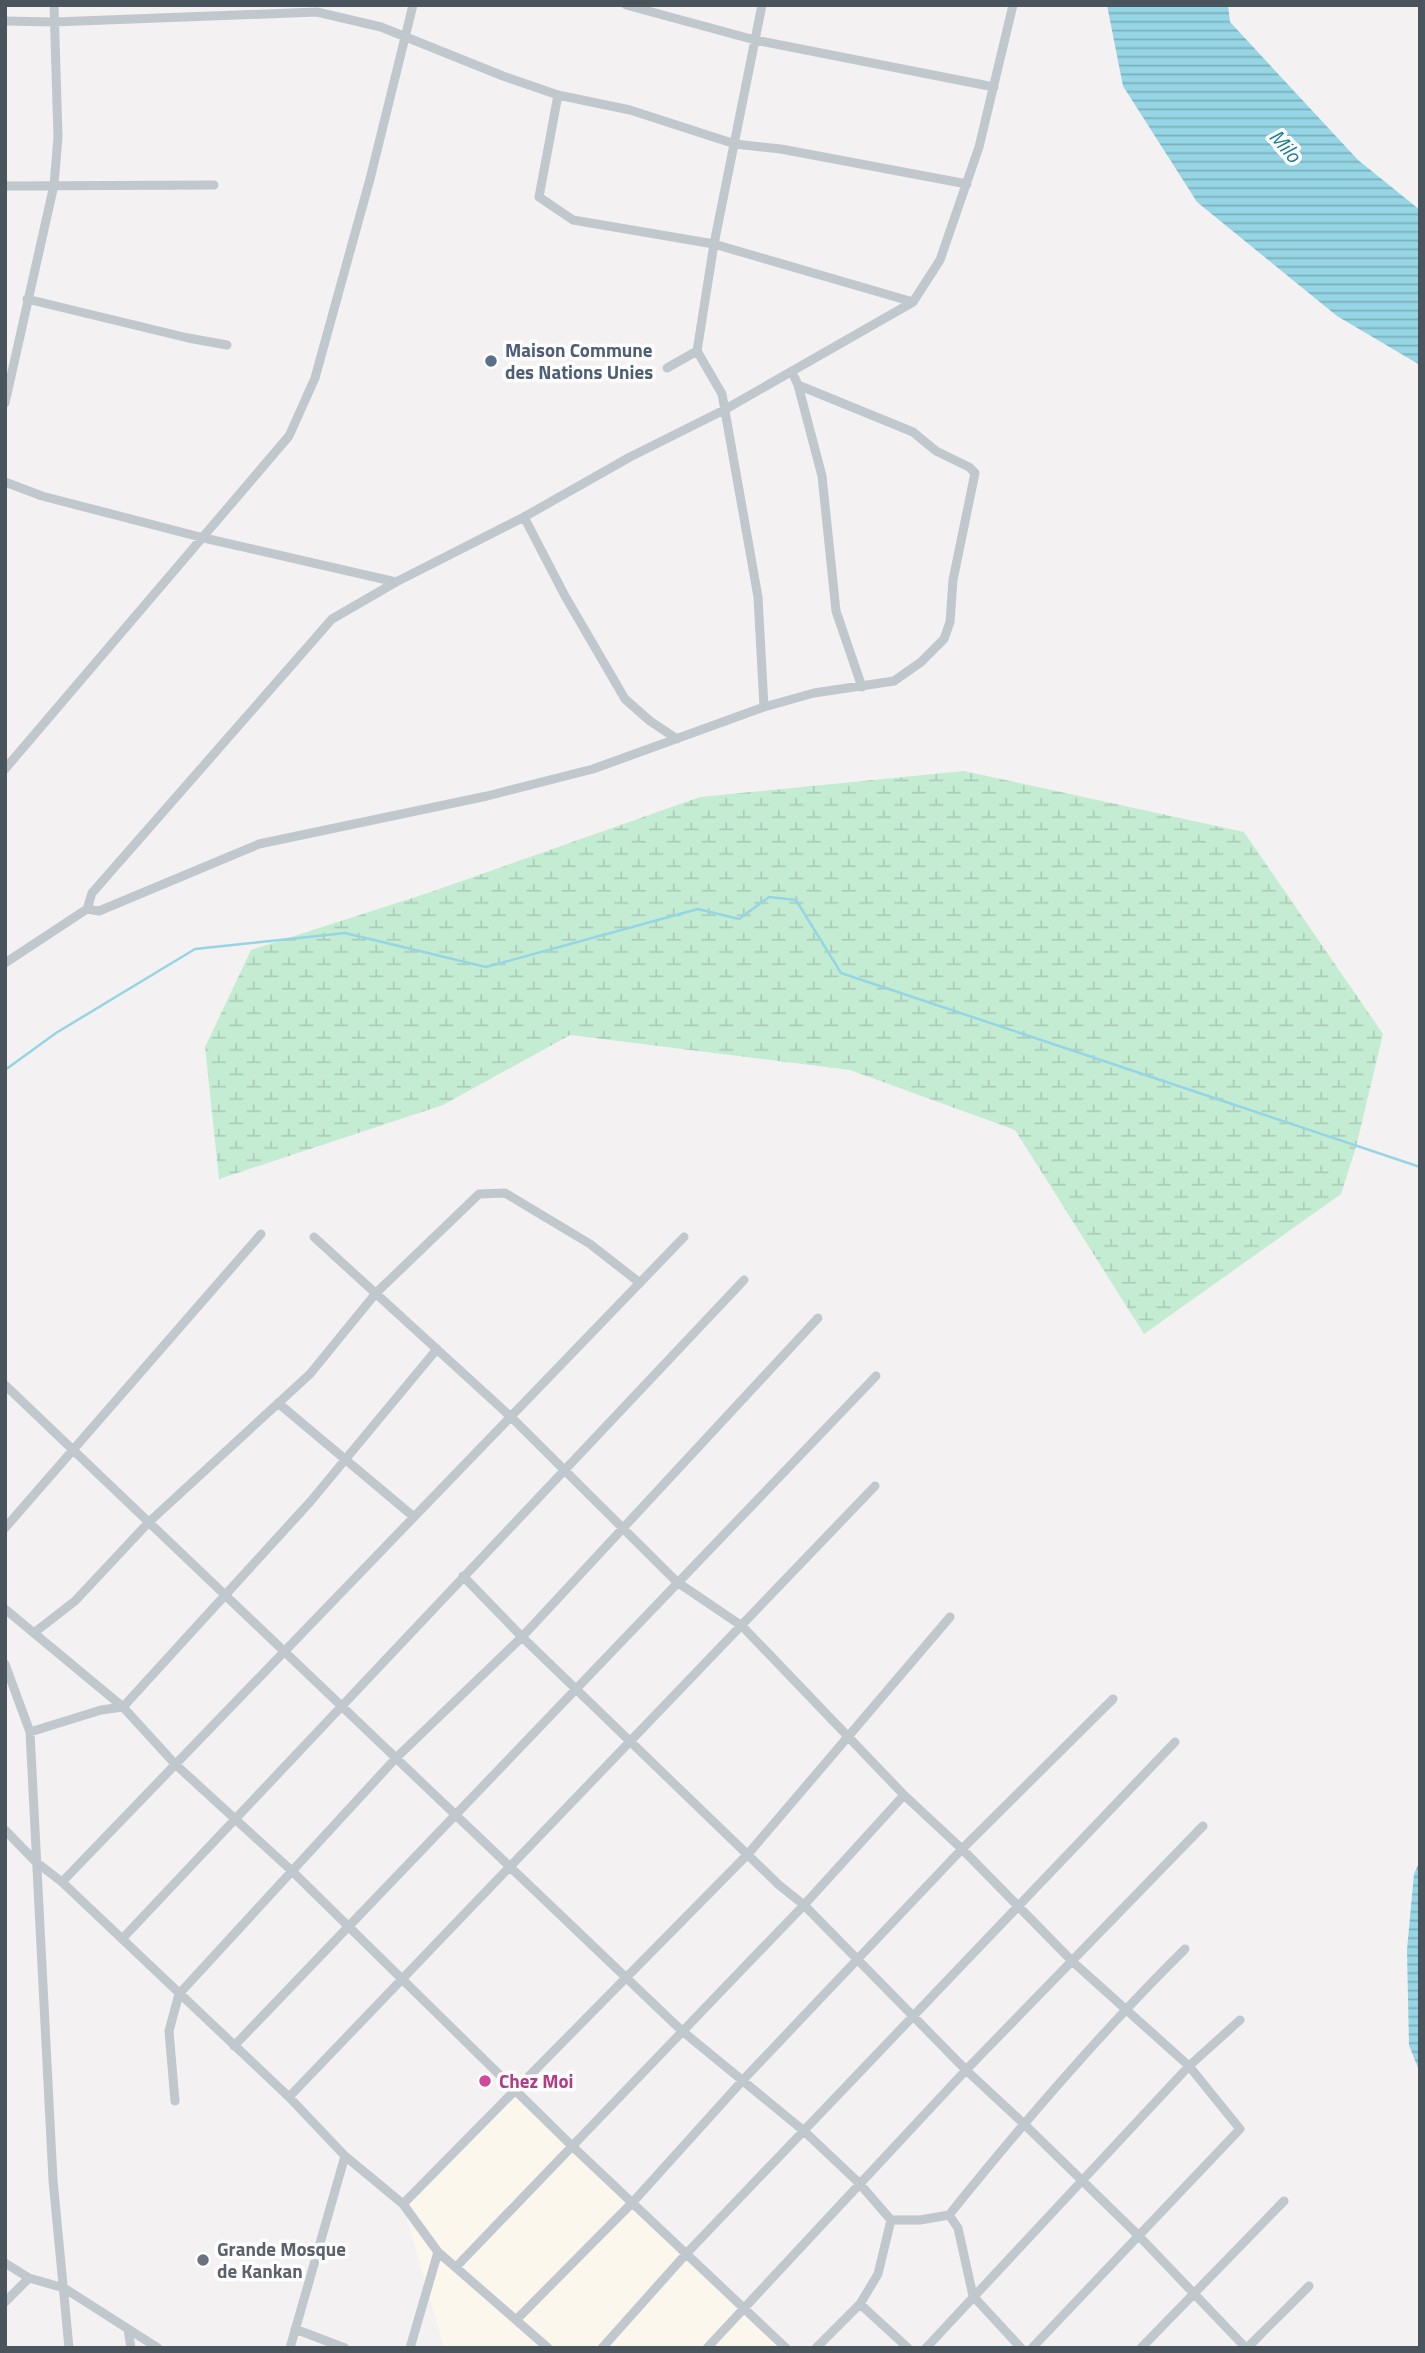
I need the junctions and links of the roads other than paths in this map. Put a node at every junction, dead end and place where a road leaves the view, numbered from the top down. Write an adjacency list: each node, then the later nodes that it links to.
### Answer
1 (54, 5): 8 (street)
2 (412, 5): 9 (street)
3 (626, 5): 10 (street)
4 (762, 5): 10 (street)
5 (1013, 5): 11 (street)
6 (317, 8): 8 (street); 9 (street)
7 (5, 21): 8 (street)
8 (54, 22): 15 (street)
9 (405, 38): 12 (street); 30 (street)
10 (755, 40): 11 (street); 13 (street)
11 (994, 87): 14 (street)
12 (558, 95): 13 (street); 18 (street)
13 (735, 144): 14 (street); 18 (street)
14 (967, 184): 20 (street)
15 (54, 185): 16 (street); 17 (street); 19 (street)
16 (214, 185)
17 (5, 186)
18 (714, 243): 20 (street); 22 (street)
19 (27, 299): 21 (street); 26 (street)
20 (914, 302): 24 (street)
21 (227, 345)
22 (697, 351): 23 (street); 27 (street)
23 (667, 368)
24 (792, 372): 25 (street); 27 (street)
25 (798, 385): 32 (street); 32 (street)
26 (5, 403)
27 (724, 410): 29 (street); 33 (street)
28 (5, 482): 30 (street)
29 (524, 517): 31 (street); 34 (street)
30 (204, 538): 31 (street); 35 (street)
31 (396, 582): 36 (street)
32 (862, 687): 33 (street)
33 (764, 707): 34 (street)
34 (677, 739): 36 (street)
35 (5, 769)
36 (87, 909): 37 (street)
37 (5, 963)
38 (261, 1234): 50 (street)
39 (314, 1237): 43 (street)
40 (684, 1237): 42 (street)
41 (744, 1280): 52 (street)
42 (640, 1283): 43 (street); 49 (street)
43 (376, 1293): 45 (street); 48 (street)
44 (818, 1318): 56 (street)
45 (438, 1349): 49 (street); 51 (street)
46 (876, 1376): 59 (street)
47 (5, 1385): 50 (street)
48 (278, 1403): 51 (street); 55 (street)
49 (511, 1417): 52 (street); 54 (street)
50 (72, 1449): 55 (street); 57 (street)
51 (344, 1459): 54 (street); 60 (street)
52 (563, 1469): 56 (street); 58 (street)
53 (875, 1486): 63 (street)
54 (414, 1517): 66 (street)
55 (149, 1522): 60 (street); 64 (street)
56 (622, 1527): 59 (street); 65 (street)
57 (5, 1528)
58 (463, 1576): 65 (street); 70 (street)
59 (677, 1581): 63 (street); 68 (street)
60 (225, 1595): 66 (street); 71 (street)
61 (5, 1609): 64 (street)
62 (950, 1617): 73 (street)
63 (742, 1626): 73 (street); 74 (street)
64 (35, 1633): 71 (street)
65 (522, 1637): 68 (street); 76 (street)
66 (284, 1651): 70 (street); 77 (street)
67 (5, 1664): 72 (street)
68 (576, 1689): 74 (street); 79 (street)
69 (1113, 1699): 83 (street)
70 (342, 1706): 76 (street); 80 (street)
71 (123, 1707): 72 (street); 77 (street)
72 (30, 1732): 85 (street)
73 (849, 1736): 78 (street); 84 (street)
74 (631, 1742): 84 (street); 86 (street)
75 (1175, 1742): 90 (street)
76 (396, 1758): 79 (street); 87 (street)
77 (175, 1764): 80 (street); 88 (street)
78 (905, 1795): 83 (street); 89 (street)
79 (456, 1815): 86 (street); 91 (street)
80 (234, 1818): 87 (street); 92 (street)
81 (1203, 1826): 95 (street)
82 (5, 1830): 85 (street)
83 (962, 1849): 90 (street); 94 (street)
84 (748, 1854): 89 (street); 96 (street)
85 (36, 1862): 88 (street); 128 (street)
86 (511, 1868): 96 (street); 97 (street)
87 (292, 1871): 91 (street); 98 (street)
88 (62, 1882): 92 (street)
89 (804, 1905): 94 (street); 102 (street)
90 (1020, 1906): 95 (street); 100 (street)
91 (347, 1925): 97 (street); 103 (street)
92 (121, 1939): 98 (street)
93 (1185, 1949): 99 (street)
94 (857, 1961): 100 (street); 106 (street)
95 (1073, 1962): 99 (street); 105 (street)
96 (627, 1978): 102 (street); 107 (street)
97 (403, 1979): 107 (street); 108 (street)
98 (179, 1994): 103 (street); 109 (street)
99 (1126, 2008): 104 (street); 110 (street)
100 (914, 2015): 105 (street); 111 (street)
101 (1240, 2020): 104 (street)
102 (681, 2030): 106 (street); 112 (street)
103 (234, 2046): 108 (street)
104 (1188, 2066): 114 (street); 121 (street)
105 (966, 2070): 110 (street); 115 (street)
106 (743, 2080): 111 (street); 117 (street)
107 (516, 2092): 112 (street); 118 (street)
108 (289, 2097): 113 (street)
109 (175, 2101)
110 (1023, 2123): 114 (street); 119 (street)
111 (804, 2131): 115 (street); 123 (street)
112 (571, 2145): 117 (street); 125 (street)
113 (345, 2156): 118 (street); 135 (street)
114 (1081, 2181): 121 (street); 130 (street)
115 (859, 2183): 120 (street); 133 (street)
116 (1284, 2201): 129 (street)
117 (632, 2203): 123 (street); 134 (street)
118 (403, 2204): 122 (street)
119 (949, 2216): 120 (street); 130 (street)
120 (891, 2220): 132 (street)
121 (1138, 2235): 129 (street); 151 (street)
122 (438, 2252): 125 (street); 142 (street)
123 (686, 2254): 133 (street); 144 (street)
124 (5, 2263): 126 (street)
125 (456, 2267): 134 (street)
126 (30, 2278): 128 (street); 131 (street)
127 (1309, 2286): 153 (street)
128 (64, 2288): 136 (street); 137 (street)
129 (1193, 2293): 152 (street); 153 (street)
130 (973, 2296): 149 (street); 150 (street)
131 (5, 2302)
132 (860, 2304): 147 (street); 148 (street)
133 (744, 2308): 145 (street); 146 (street)
134 (517, 2319): 143 (street)
135 (295, 2329): 140 (street); 141 (street)
136 (128, 2330): 138 (street); 139 (street)
137 (69, 2348)
138 (131, 2348)
139 (158, 2348)
140 (290, 2348)
141 (345, 2348)
142 (410, 2348)
143 (548, 2348)
144 (602, 2348)
145 (707, 2348)
146 (786, 2348)
147 (816, 2348)
148 (908, 2348)
149 (926, 2348)
150 (1021, 2348)
151 (1032, 2348)
152 (1141, 2348)
153 (1247, 2348)

